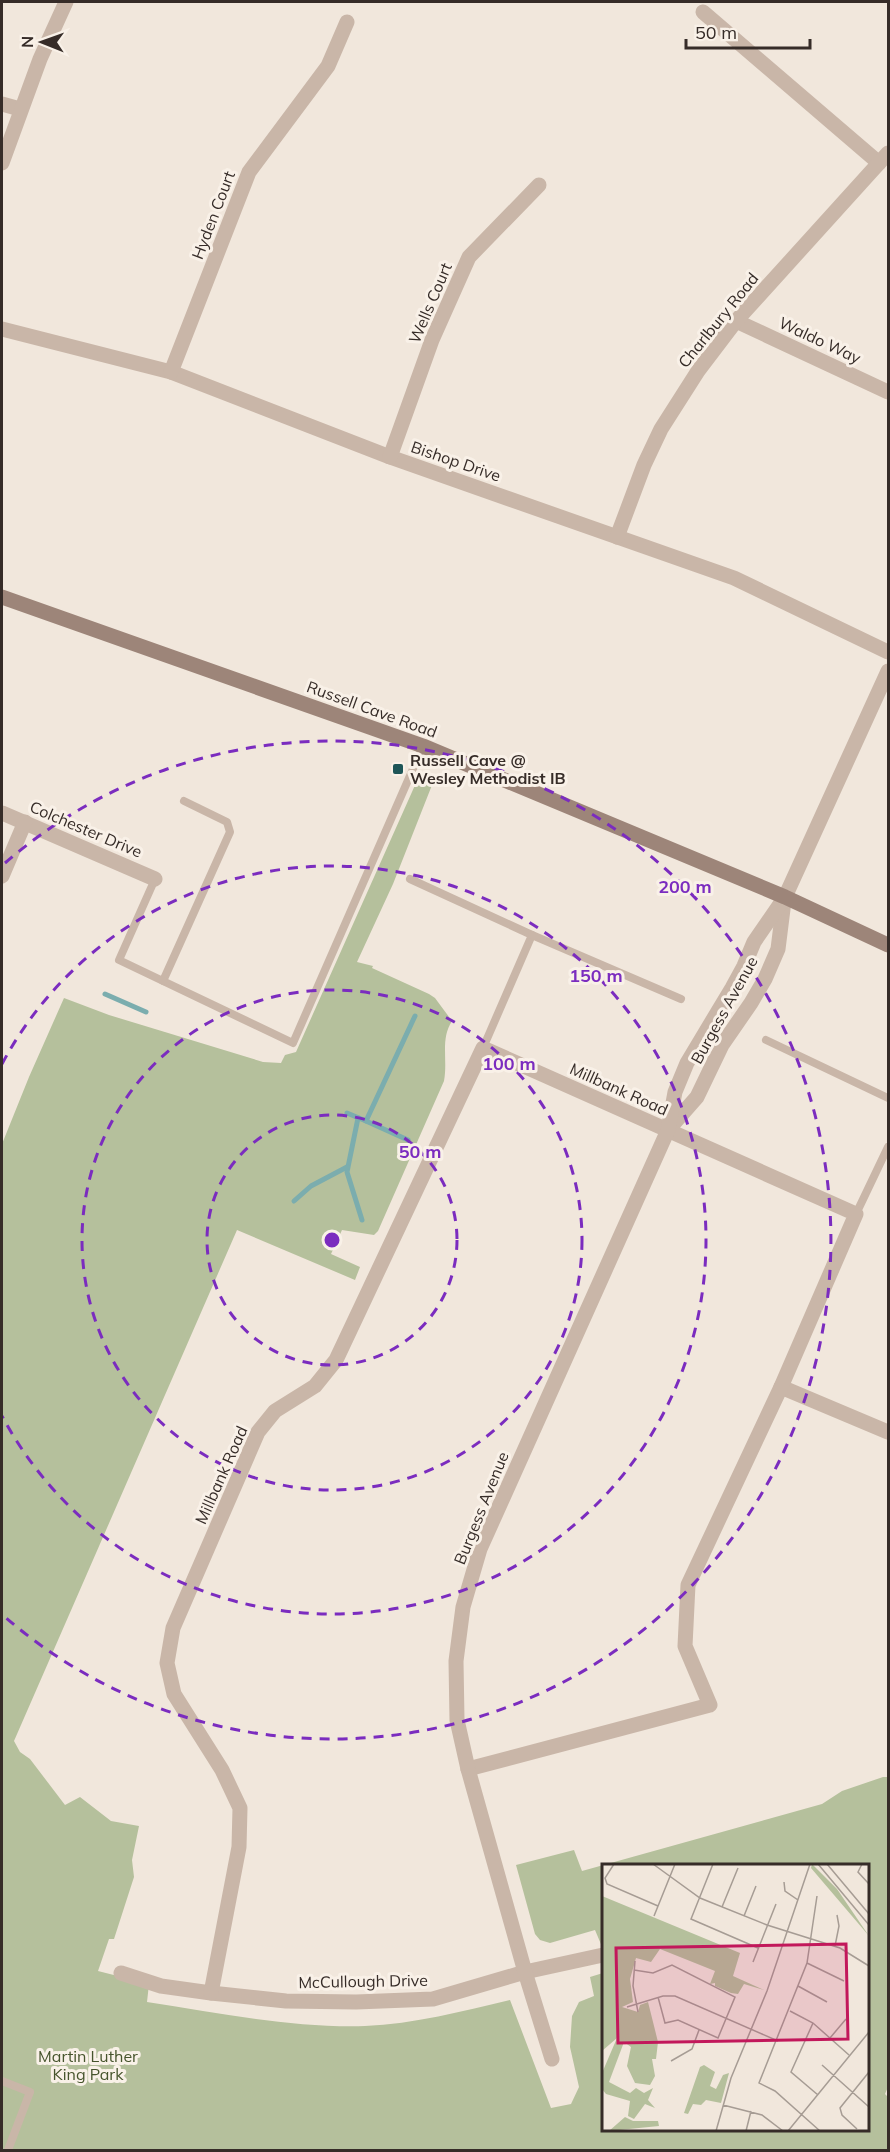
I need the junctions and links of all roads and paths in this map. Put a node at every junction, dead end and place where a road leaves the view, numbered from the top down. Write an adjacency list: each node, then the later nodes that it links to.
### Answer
1 (66, 2): 5 (street)
2 (703, 12): 6 (street)
3 (347, 22): 11 (street, Hyden Court)
4 (2, 104): 5 (street)
5 (20, 109): 7 (street)
6 (884, 158): 9 (street, Charlbury Road)
7 (2, 163)
8 (539, 185): 13 (street, Wells Court)
9 (736, 321): 12 (street, Waldo Way); 14 (street, Charlbury Road)
10 (2, 329): 11 (street, Bishop Drive)
11 (171, 372): 13 (street, Bishop Drive)
12 (888, 392)
13 (390, 457): 14 (street, Bishop Drive)
14 (617, 537): 16 (street, Bishop Drive)
15 (2, 597): 18 (main road, Russell Cave Road)
16 (888, 652)
17 (888, 671): 25 (street, Burgess Avenue)
18 (423, 746): 25 (main road, Russell Cave Road); 28 (lane)
19 (184, 801): 28 (lane)
20 (2, 813): 21 (street, Colchester Drive)
21 (25, 822): 22 (street); 23 (street, Colchester Drive)
22 (2, 876)
23 (155, 879): 28 (lane)
24 (410, 879): 26 (lane)
25 (785, 897): 27 (main road, Russell Cave Road); 33 (street, Burgess Avenue); 33 (street, Burgess Avenue)
26 (532, 935): 29 (lane); 31 (lane)
27 (888, 945)
28 (163, 981)
29 (681, 999)
30 (766, 1040): 32 (lane)
31 (483, 1048): 33 (street, Millbank Road); 42 (street, Millbank Road)
32 (888, 1098)
33 (668, 1130): 35 (street, Millbank Road); 38 (street, Burgess Avenue)
34 (888, 1147): 35 (lane)
35 (856, 1214): 36 (street)
36 (781, 1387): 37 (street); 38 (street)
37 (888, 1432)
38 (468, 1769): 40 (street, Burgess Avenue)
39 (602, 1955): 40 (street, McCullough Drive)
40 (525, 1972): 42 (street, McCullough Drive); 43 (street, Burgess Avenue)
41 (121, 1973): 42 (street, McCullough Drive)
42 (211, 1993)
43 (552, 2059)
44 (2, 2081): 45 (lane)
45 (8, 2151)

